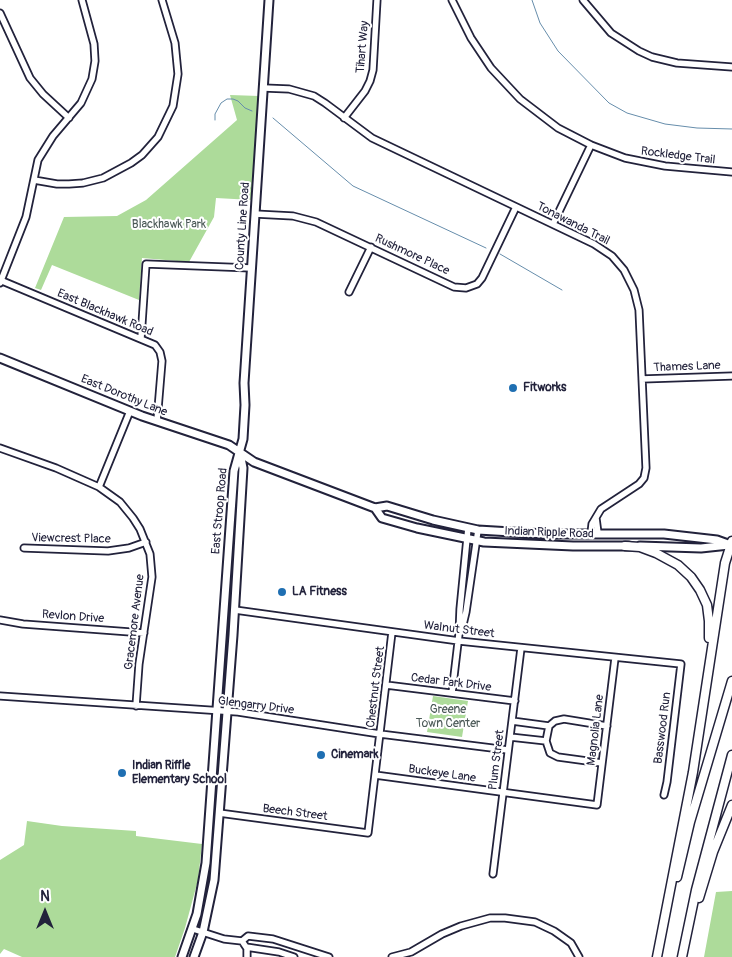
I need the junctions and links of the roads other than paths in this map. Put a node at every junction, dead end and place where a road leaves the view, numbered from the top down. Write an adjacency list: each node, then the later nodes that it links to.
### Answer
1 (82, 0): 10 (street)
2 (162, 0): 14 (street)
3 (269, 0): 9 (main road, County Line Road)
4 (377, 0): 11 (street, Tihart Way)
5 (452, 0): 12 (street, Rockledge Trail)
6 (583, 0): 8 (street)
7 (0, 13): 10 (street)
8 (732, 67)
9 (264, 88): 11 (street, Tonawanda Trail); 16 (main road, County Line Road)
10 (69, 118): 14 (street)
11 (344, 118): 15 (street, Tonawanda Trail)
12 (591, 146): 13 (street, Rockledge Trail); 17 (street)
13 (732, 172)
14 (34, 180): 20 (street)
15 (516, 207): 17 (street, Tonawanda Trail); 18 (street, Rushmore Place)
16 (256, 214): 18 (street, Rushmore Place); 19 (main road, County Line Road)
17 (553, 224): 25 (street, Tonawanda Trail)
18 (371, 247): 21 (street)
19 (251, 268): 22 (street); 29 (main road, County Line Road)
20 (0, 281): 22 (street, East Blackhawk Road)
21 (349, 292)
22 (141, 338): 27 (street, East Blackhawk Road)
23 (0, 358): 26 (main road, East Dorothy Lane)
24 (732, 376): 25 (street, Thames Lane)
25 (642, 379): 35 (street, Tonawanda Trail)
26 (130, 411): 27 (main road, East Dorothy Lane); 30 (street)
27 (157, 421): 29 (main road, East Dorothy Lane)
28 (0, 448): 30 (street, Gracemore Avenue)
29 (240, 452): 31 (main road, Indian Ripple Road); 34 (main road, East Stroop Road); 39 (main road, East Stroop Road)
30 (99, 487): 38 (street, Gracemore Avenue)
31 (375, 508): 32 (main road, Indian Ripple Road); 36 (main road, Indian Ripple Road)
32 (468, 528): 33 (main road, Indian Ripple Road); 36 (street)
33 (478, 530): 35 (main road, Indian Ripple Road); 37 (street)
34 (239, 533): 39 (main road); 44 (main road, East Stroop Road)
35 (594, 533): 40 (main road, Indian Ripple Road); 41 (main road)
36 (467, 538): 37 (main road, Indian Ripple Road); 49 (street)
37 (477, 540): 41 (main road, Indian Ripple Road); 49 (street)
38 (146, 542): 43 (street, Viewcrest Place); 48 (street, Gracemore Avenue)
39 (228, 542): 44 (main road); 61 (main road, East Stroop Road)
40 (731, 544): 42 (main road, Indian Ripple Road); 58 (highway)
41 (573, 546): 42 (main road, Indian Ripple Road)
42 (626, 546): 58 (highway)
43 (24, 548)
44 (237, 568): 45 (main road, East Stroop Road)
45 (235, 610): 47 (street, Walnut Street); 62 (main road, East Stroop Road)
46 (0, 620): 48 (street, Revlon Drive)
47 (392, 632): 50 (street, Walnut Street); 55 (street, Chestnut Street)
48 (144, 633): 60 (street, Gracemore Avenue)
49 (460, 634): 50 (street)
50 (459, 641): 51 (street, Walnut Street); 56 (street)
51 (521, 648): 52 (street, Walnut Street); 59 (street, Plum Street)
52 (615, 658): 53 (street, Walnut Street); 65 (street, Magnolia Lane)
53 (681, 664): 74 (street, Basswood Run)
54 (732, 682): 93 (highway)
55 (386, 685): 56 (street, Cedar Park Drive); 66 (street, Chestnut Street)
56 (452, 693): 59 (street, Cedar Park Drive)
57 (0, 696): 60 (street, Glengarry Drive)
58 (703, 697): 93 (highway)
59 (515, 702): 63 (street, Plum Street)
60 (136, 706): 61 (street, Glengarry Drive)
61 (217, 711): 62 (street, Glengarry Drive); 80 (main road, East Stroop Road)
62 (228, 712): 66 (street, Glengarry Drive); 77 (main road, East Stroop Road)
63 (512, 721): 64 (street); 67 (street, Plum Street)
64 (549, 726): 65 (street); 68 (street)
65 (606, 726): 71 (street, Magnolia Lane)
66 (380, 734): 69 (street, Glengarry Drive); 72 (street, Chestnut Street)
67 (510, 737): 68 (street); 69 (street, Plum Street)
68 (546, 741): 71 (street)
69 (508, 750): 73 (street, Plum Street)
70 (732, 755): 84 (highway)
71 (602, 764): 75 (street, Magnolia Lane)
72 (375, 775): 73 (street, Buckeye Lane); 78 (street, Chestnut Street)
73 (503, 792): 75 (street, Buckeye Lane); 79 (street, Plum Street)
74 (664, 794)
75 (597, 805)
76 (732, 805): 84 (highway)
77 (219, 813): 78 (street, Beech Street); 81 (main road, East Stroop Road)
78 (368, 833)
79 (493, 874)
80 (193, 929): 81 (street); 86 (main road, East Stroop Road)
81 (203, 932): 82 (street); 87 (main road, East Stroop Road)
82 (242, 940): 83 (street); 90 (street)
83 (247, 947): 88 (street); 89 (street)
84 (684, 947): 94 (highway)
85 (412, 955): 91 (street); 92 (street)
86 (182, 957)
87 (194, 957)
88 (247, 957)
89 (294, 957)
90 (329, 957)
91 (395, 957)
92 (579, 957)
93 (657, 957)
94 (682, 957)

